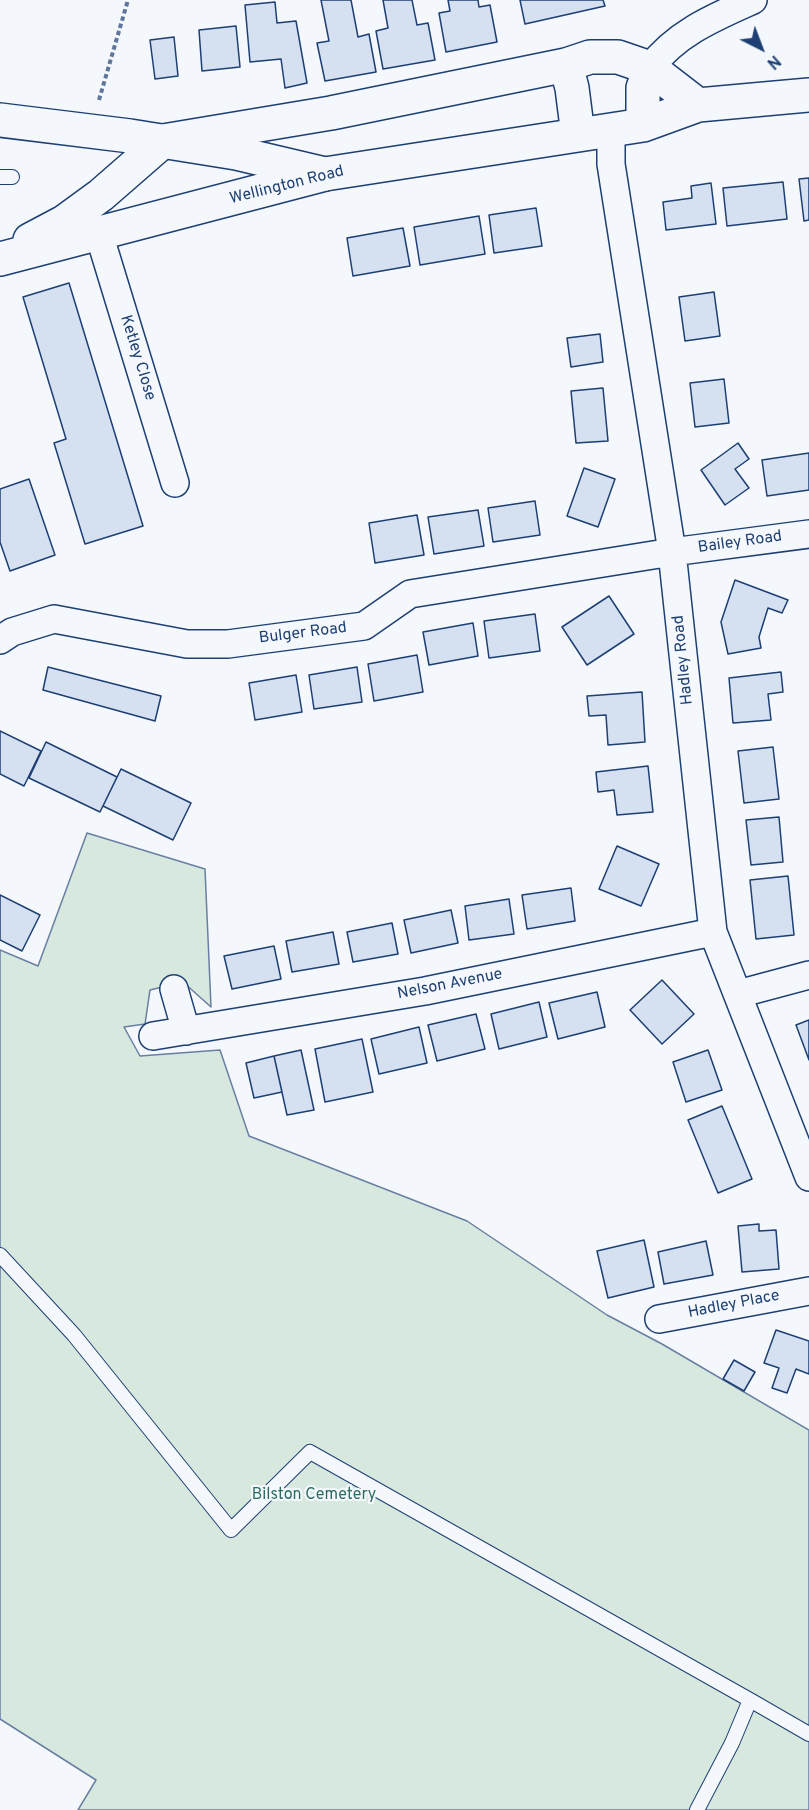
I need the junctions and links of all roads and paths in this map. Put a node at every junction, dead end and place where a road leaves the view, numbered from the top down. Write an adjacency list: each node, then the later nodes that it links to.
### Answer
1 (128, 0): 9 (path)
2 (753, 0): 4 (street)
3 (566, 65): 4 (main road); 10 (main road); 11 (main road)
4 (650, 68): 6 (main road); 8 (main road)
5 (809, 94): 6 (main road)
6 (698, 105): 8 (main road, Wellington Road)
7 (0, 120): 9 (main road)
8 (627, 128): 10 (main road, Wellington Road); 17 (street, Hadley Road)
9 (90, 131): 11 (main road)
10 (578, 135): 12 (main road, Wellington Road)
11 (163, 141): 12 (main road); 14 (main road)
12 (325, 174): 13 (main road, Wellington Road)
13 (99, 234): 14 (main road, Wellington Road); 15 (street, Ketley Close)
14 (0, 258)
15 (175, 483)
16 (809, 534): 17 (street, Bailey Road)
17 (672, 552): 18 (street, Bulger Road); 19 (street, Hadley Road)
18 (0, 640)
19 (713, 932): 22 (street, Hadley Road); 23 (street, Nelson Avenue)
20 (809, 975): 22 (street)
21 (174, 989): 23 (street)
22 (738, 994): 25 (street, Hadley Road)
23 (186, 1031): 24 (street, Nelson Avenue)
24 (153, 1036)
25 (809, 1177)
26 (0, 1255): 29 (lane)
27 (809, 1291): 28 (street, Hadley Place)
28 (659, 1319)
29 (750, 1700): 30 (lane); 31 (lane)
30 (809, 1734)
31 (697, 1810)

